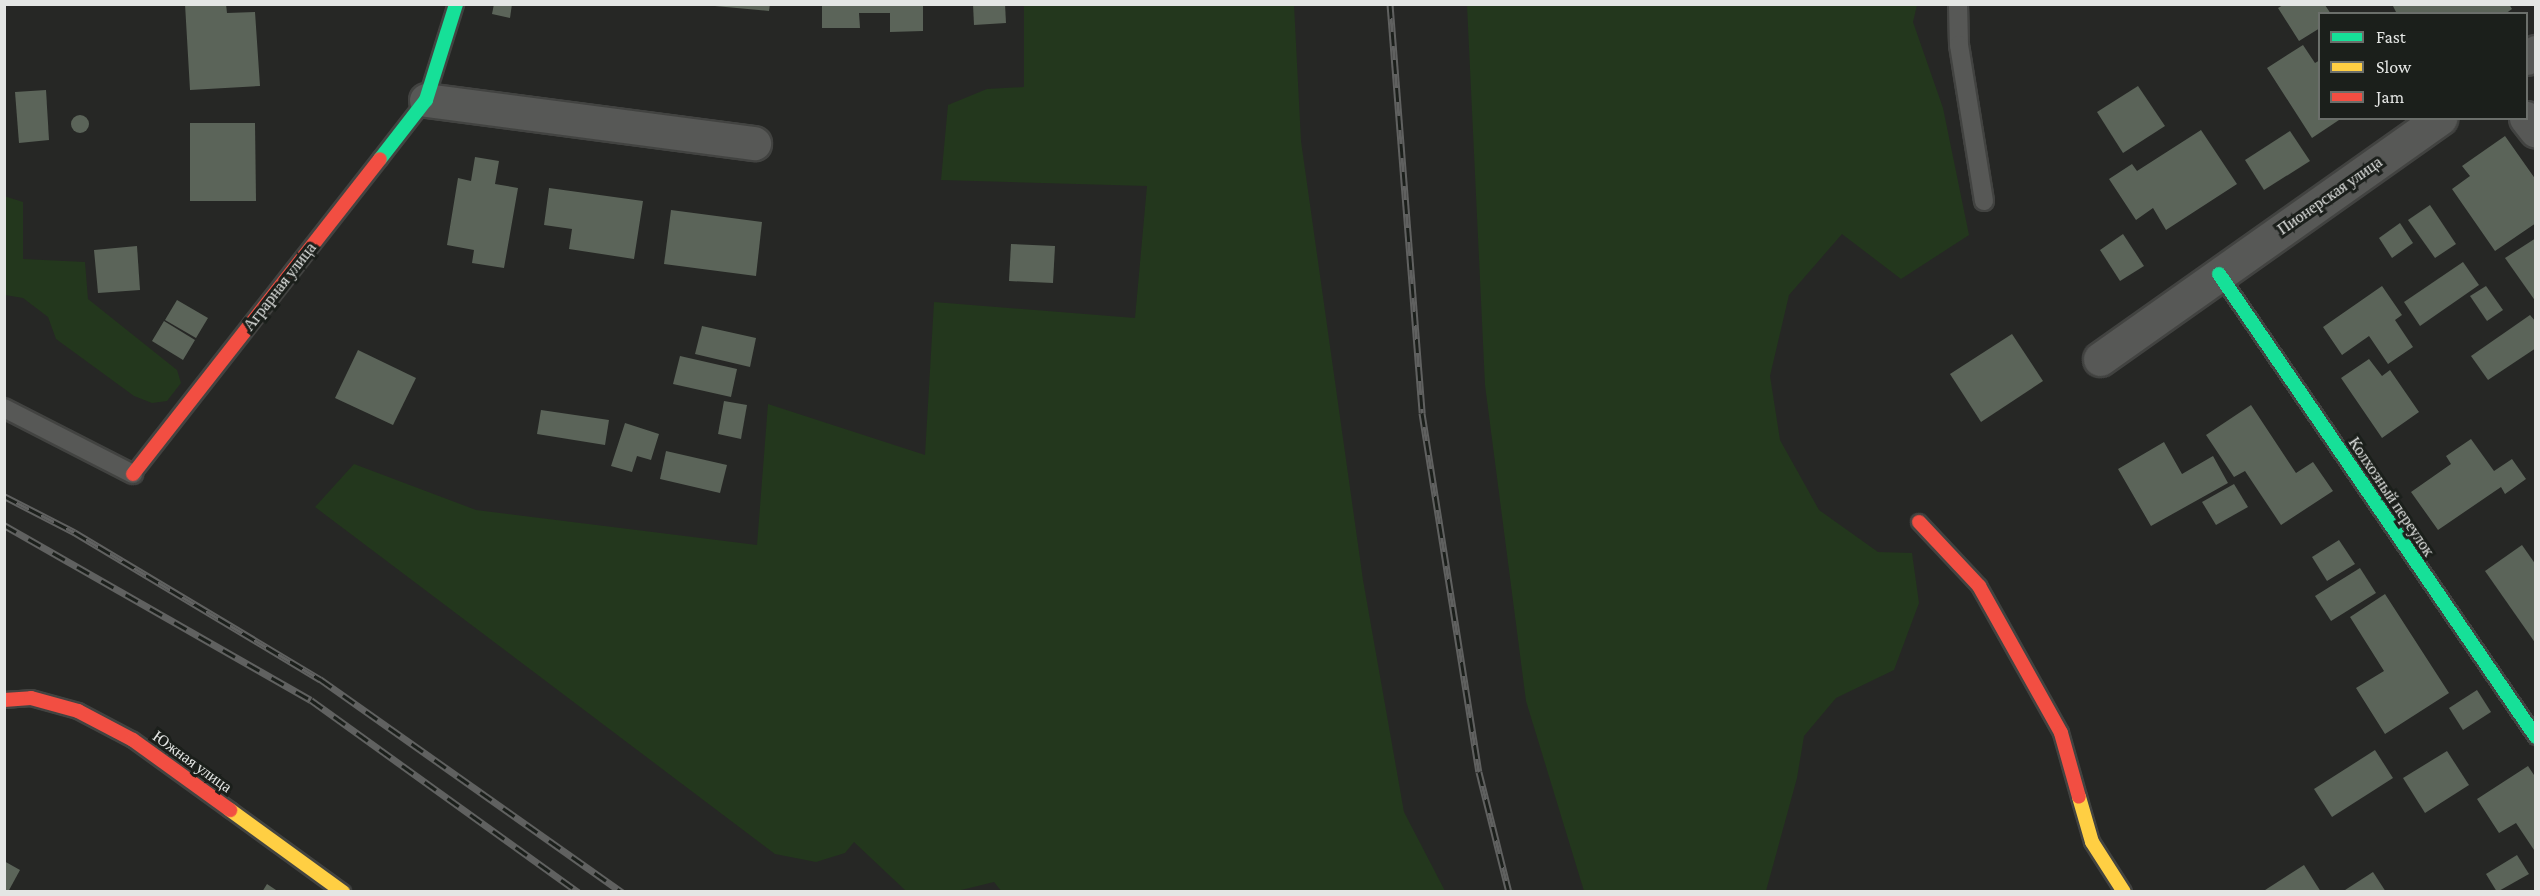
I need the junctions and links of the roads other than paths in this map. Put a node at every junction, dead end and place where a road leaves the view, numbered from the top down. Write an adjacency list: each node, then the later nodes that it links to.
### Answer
1 (456, 4): 3 (street, Аграрная улица)
2 (1958, 4): 6 (lane)
3 (426, 100): 5 (street); 10 (street, Аграрная улица)
4 (2437, 120): 7 (street, Пионерская улица)
5 (754, 143)
6 (1984, 201)
7 (2219, 274): 8 (street, Пионерская улица); 13 (street, Колхозный переулок)
8 (2100, 359)
9 (4, 408): 10 (lane)
10 (133, 474)
11 (1919, 522): 15 (street)
12 (4, 700): 14 (street, Южная улица)
13 (2535, 737)
14 (343, 891)
15 (2124, 891)

